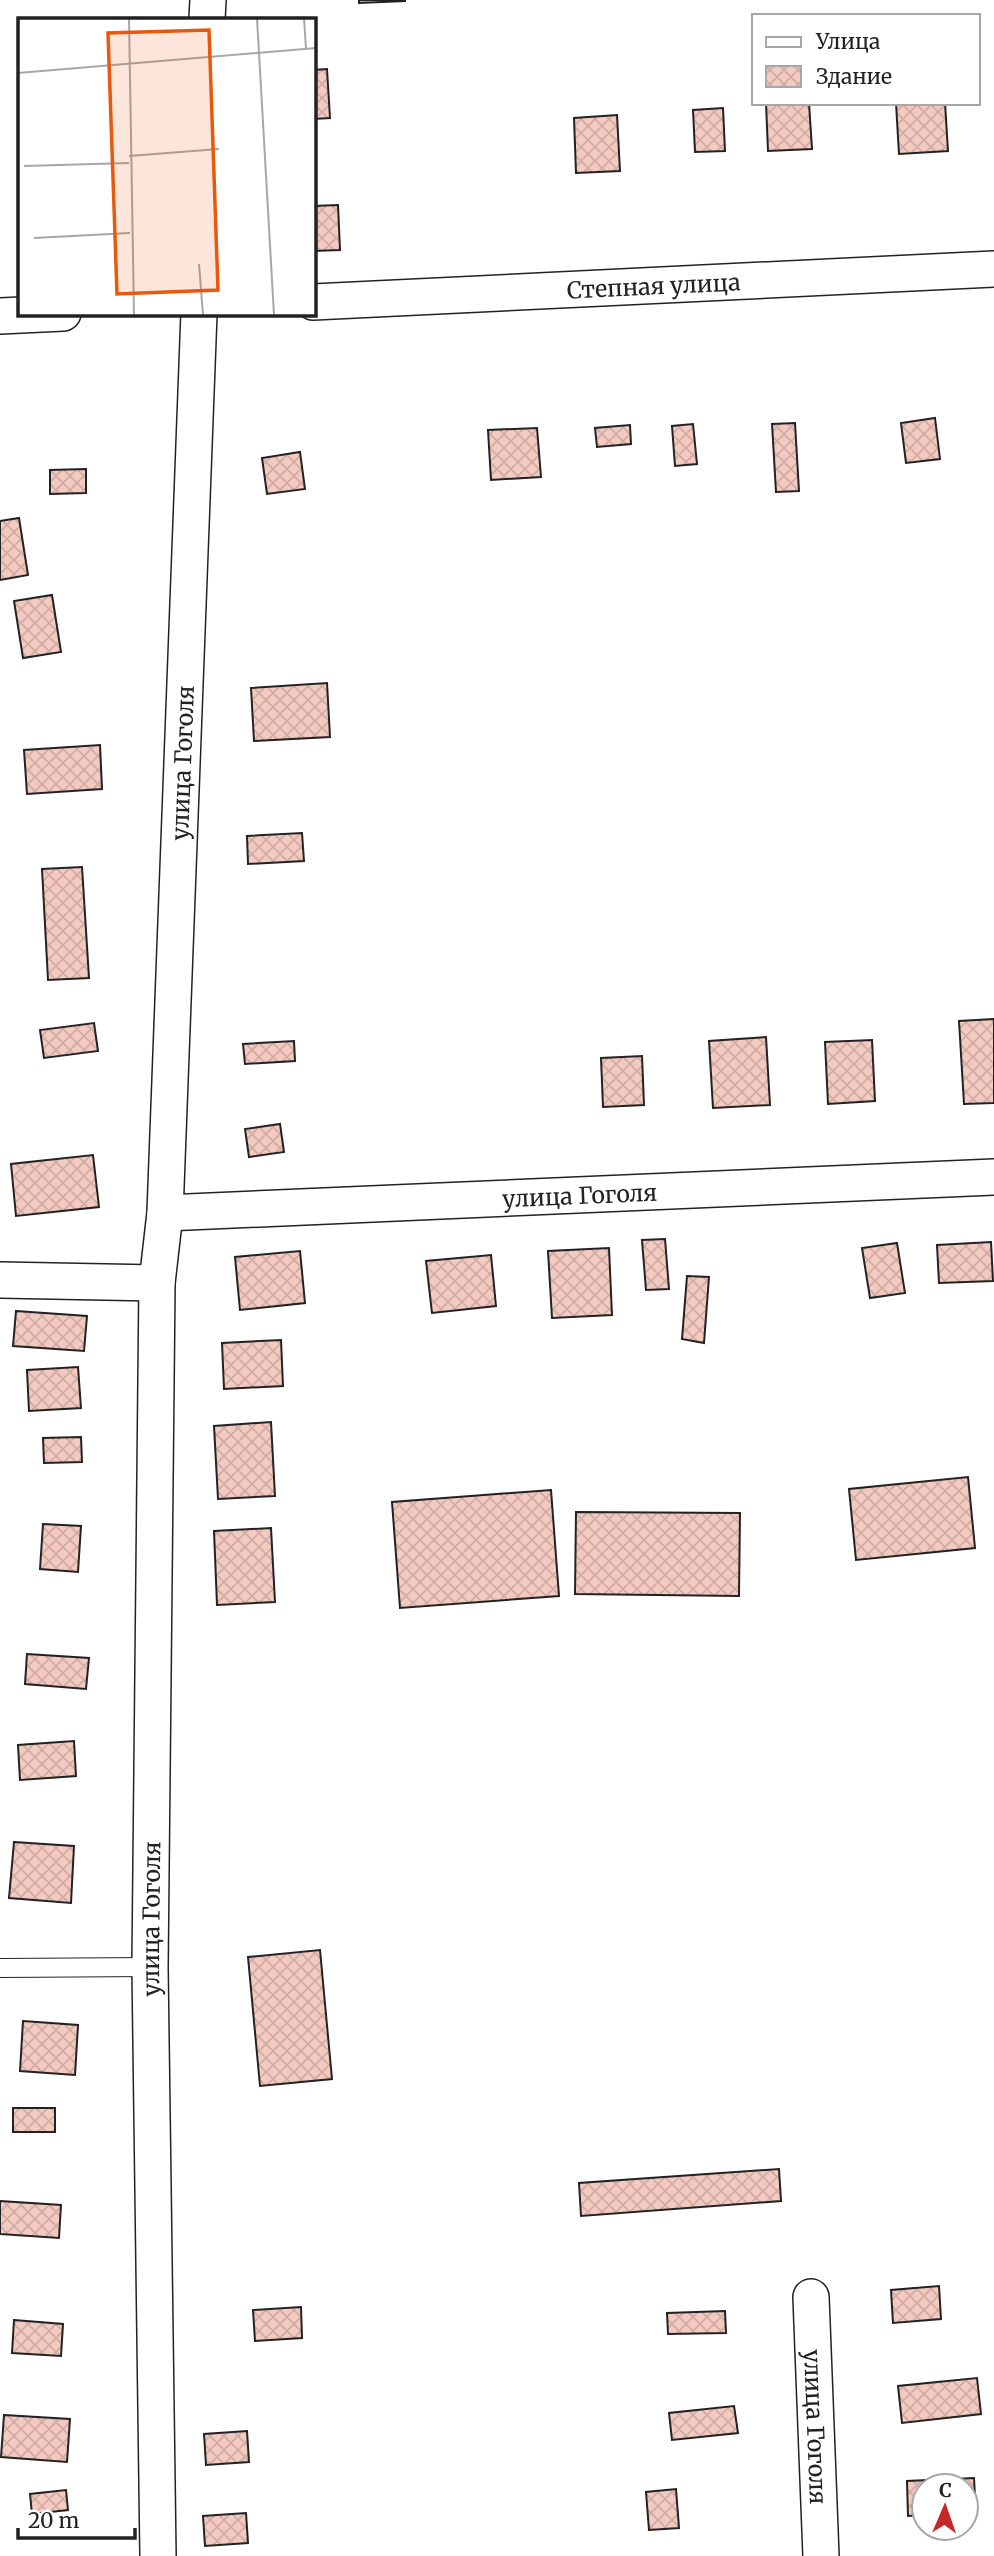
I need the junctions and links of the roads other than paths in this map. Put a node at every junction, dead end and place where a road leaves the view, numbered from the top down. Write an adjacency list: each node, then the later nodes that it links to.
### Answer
1 (208, 0): 2 (street)
2 (207, 18)
3 (994, 269): 4 (street, Степная улица)
4 (315, 302)
5 (21, 315): 7 (street)
6 (199, 315): 9 (street, улица Гоголя)
7 (0, 316)
8 (994, 1177): 9 (street, улица Гоголя)
9 (165, 1213): 11 (street, улица Гоголя)
10 (0, 1280): 11 (street)
11 (157, 1283): 12 (street, улица Гоголя)
12 (150, 1967): 13 (lane); 15 (street, улица Гоголя)
13 (0, 1968)
14 (811, 2297): 16 (street, улица Гоголя)
15 (158, 2556)
16 (821, 2556)

